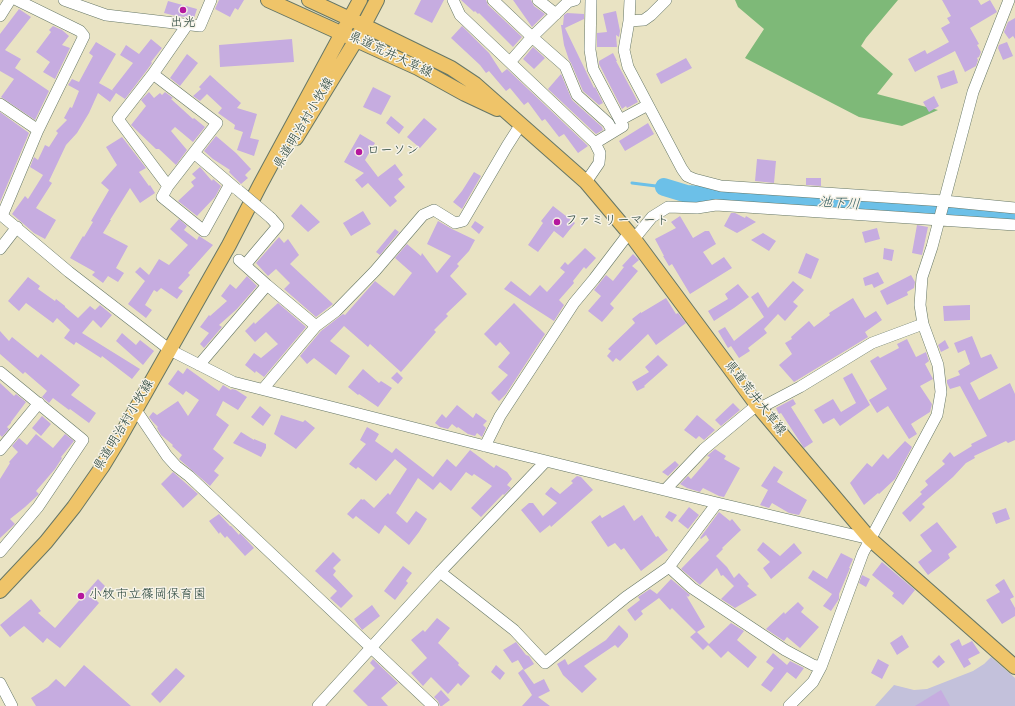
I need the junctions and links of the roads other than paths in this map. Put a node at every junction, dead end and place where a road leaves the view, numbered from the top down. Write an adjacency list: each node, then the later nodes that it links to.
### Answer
1 (10, 0): 18 (street)
2 (17, 0): 31 (street)
3 (64, 0): 21 (street)
4 (211, 0): 21 (street)
5 (268, 0): 22 (main road, 県道荒井大草線)
6 (309, 0): 20 (main road, 県道荒井大草線)
7 (360, 0): 20 (main road, 県道明治村小牧線)
8 (377, 0): 20 (main road, 県道明治村小牧線)
9 (453, 0): 24 (street)
10 (493, 0): 23 (street)
11 (538, 0): 17 (street)
12 (575, 0): 17 (street)
13 (591, 0): 29 (street)
14 (630, 0): 19 (street)
15 (666, 0): 19 (street)
16 (1009, 0): 38 (street)
17 (556, 14): 23 (street)
18 (0, 16)
19 (629, 21): 27 (street)
20 (357, 22): 22 (main road, 県道明治村小牧線); 28 (main road, 県道荒井大草線)
21 (187, 25): 25 (street)
22 (349, 37): 28 (main road, 県道荒井大草線); 49 (main road, 県道明治村小牧線)
23 (532, 38): 24 (street); 32 (street)
24 (510, 62): 33 (street)
25 (153, 74): 34 (street); 36 (street)
26 (0, 104): 31 (street)
27 (648, 105): 29 (street); 38 (street)
28 (510, 116): 30 (main road, 県道荒井大草線)
29 (620, 120): 32 (street)
30 (522, 124): 35 (main road, 県道荒井大草線); 48 (street)
31 (38, 130): 40 (street)
32 (613, 132): 33 (street)
33 (595, 143): 35 (street)
34 (194, 153): 36 (street); 37 (street)
35 (586, 182): 44 (main road, 県道荒井大草線)
36 (168, 186): 37 (street)
37 (234, 187): 46 (street, bridge)
38 (944, 201): 39 (street); 41 (street)
39 (1015, 208)
40 (1, 215): 43 (street)
41 (939, 220): 42 (street); 44 (street); 47 (street)
42 (1015, 225)
43 (17, 228): 45 (street); 49 (street)
44 (632, 236): 54 (main road, 県道荒井大草線); 56 (street)
45 (0, 249)
46 (267, 285): 48 (street); 50 (street)
47 (923, 324): 54 (street); 61 (street)
48 (316, 326): 52 (street)
49 (170, 350): 50 (street); 55 (main road, 県道明治村小牧線)
50 (199, 364): 52 (street)
51 (0, 372): 53 (street)
52 (263, 389): 56 (street)
53 (39, 403): 57 (street); 62 (street)
54 (758, 406): 59 (street); 61 (main road, 県道荒井大草線)
55 (136, 410): 65 (main road, 県道明治村小牧線); 66 (street)
56 (485, 446): 58 (street)
57 (0, 450)
58 (546, 461): 59 (street); 64 (street)
59 (665, 490): 60 (street)
60 (716, 503): 61 (street); 63 (street)
61 (870, 539): 67 (street); 68 (main road, 県道荒井大草線)
62 (0, 552)
63 (669, 566): 64 (street); 67 (street)
64 (440, 572): 66 (street)
65 (0, 591)
66 (371, 648): 71 (street); 72 (street)
67 (821, 667): 73 (street)
68 (1015, 667)
69 (0, 683): 70 (street)
70 (12, 706)
71 (318, 706)
72 (433, 706)
73 (789, 706)

